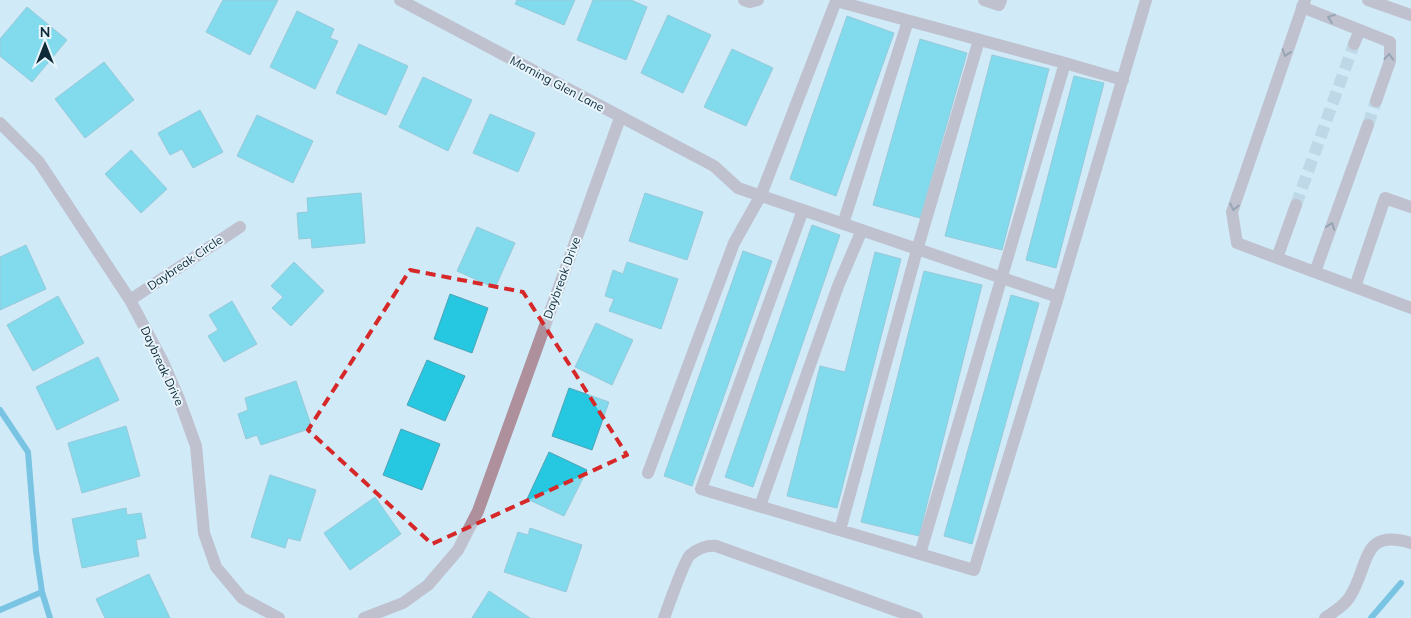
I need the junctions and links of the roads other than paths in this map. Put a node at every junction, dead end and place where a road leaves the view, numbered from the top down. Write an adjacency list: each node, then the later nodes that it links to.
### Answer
1 (400, 0): 17 (street, Morning Glen Lane)
2 (744, 0): 3 (street)
3 (758, 0)
4 (984, 0): 5 (street)
5 (1001, 0)
6 (1146, 0): 15 (street)
7 (1368, 0): 9 (street)
8 (1304, 4): 11 (street, one-way to 8); 28 (street, one-way to 28)
9 (1411, 14)
10 (908, 20): 12 (street); 20 (street); 24 (street)
11 (1360, 30): 13 (street); 16 (street, one-way to 11)
12 (979, 40): 14 (street); 27 (street)
13 (1354, 44)
14 (1065, 63): 15 (street); 30 (street)
15 (1123, 80): 32 (street)
16 (1376, 101)
17 (620, 118): 20 (street, Morning Glen Lane); 41 (street, Daybreak Drive)
18 (0, 123): 33 (street, Daybreak Drive)
19 (1368, 125): 29 (street, one-way to 19)
20 (761, 196): 23 (street, Morning Glen Lane); 35 (street)
21 (1296, 205): 28 (street)
22 (1411, 206): 31 (street)
23 (803, 210): 24 (street, Morning Glen Lane); 36 (street)
24 (843, 224): 26 (street, Morning Glen Lane)
25 (240, 226): 33 (street, Daybreak Circle)
26 (862, 230): 27 (street, Morning Glen Lane); 36 (street)
27 (918, 250): 30 (street, Morning Glen Lane); 37 (street)
28 (1276, 258): 29 (street)
29 (1315, 272): 31 (street)
30 (1002, 279): 32 (street, Morning Glen Lane); 39 (street)
31 (1355, 287): 34 (street)
32 (1058, 297): 39 (street)
33 (130, 300): 40 (street, Daybreak Drive)
34 (1411, 308)
35 (648, 473)
36 (760, 506): 37 (street)
37 (840, 530): 39 (street)
38 (1411, 543): 44 (street)
39 (920, 554)
40 (279, 618)
41 (364, 618)
42 (664, 618): 43 (street)
43 (916, 618)
44 (1325, 618)

